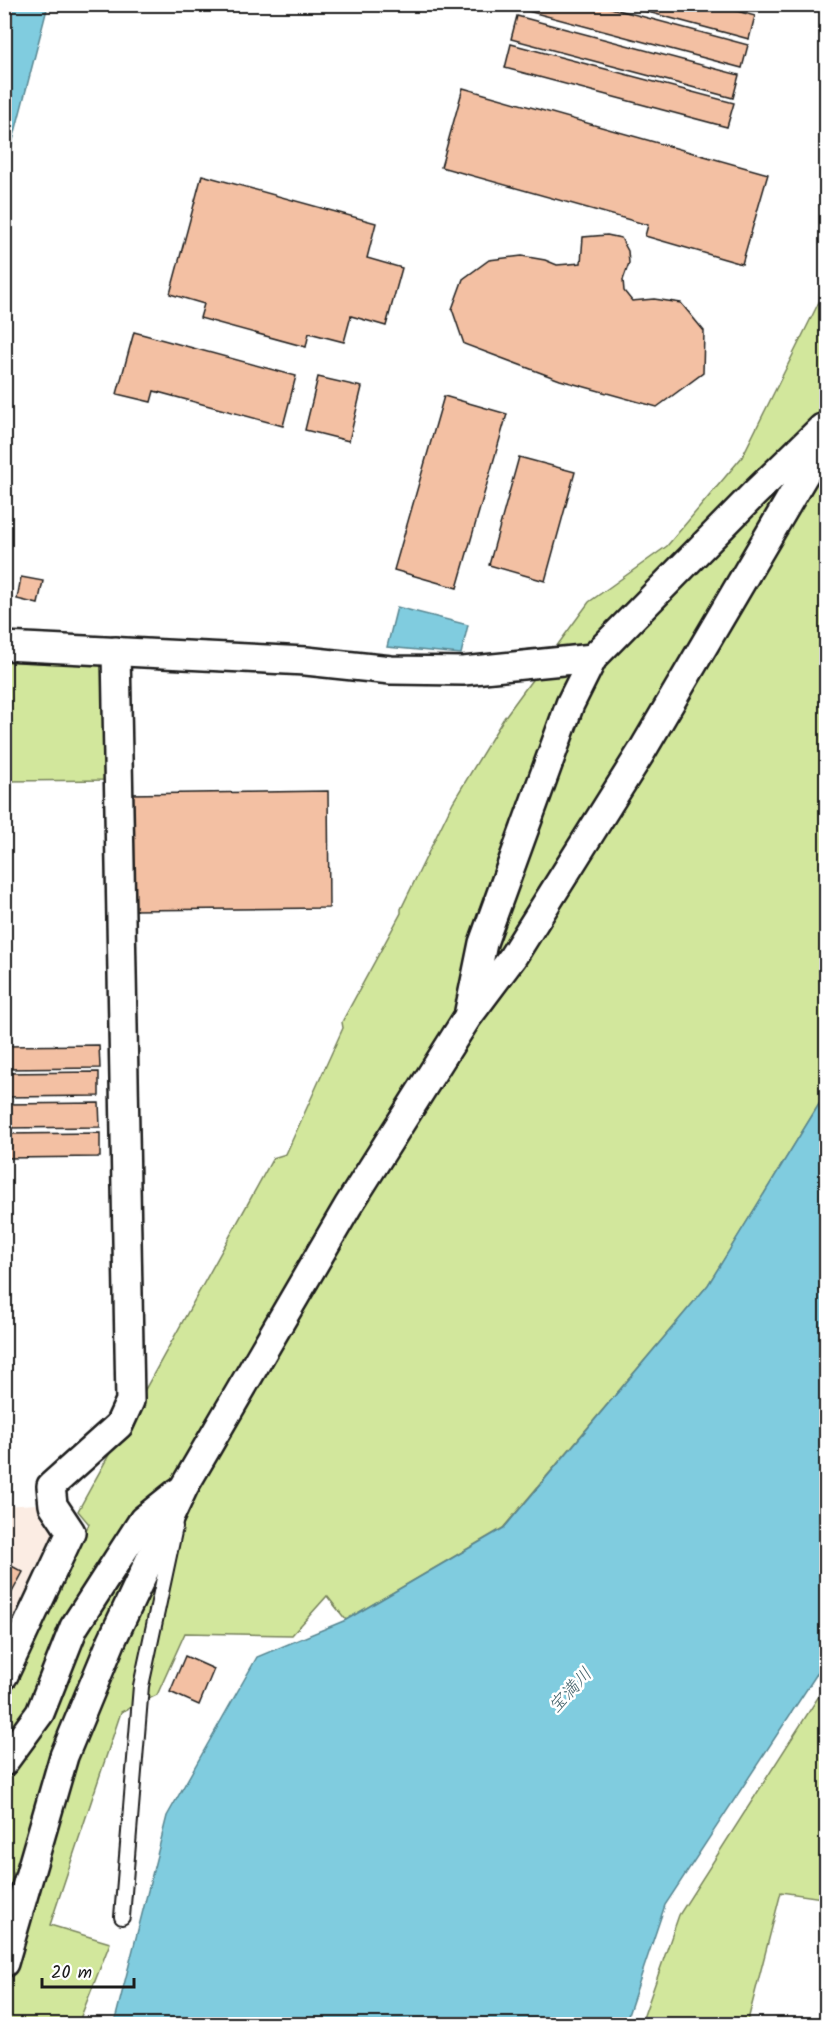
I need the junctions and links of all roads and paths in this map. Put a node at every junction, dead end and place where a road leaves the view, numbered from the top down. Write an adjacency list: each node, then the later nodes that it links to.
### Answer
1 (826, 424): 5 (street)
2 (826, 438): 6 (street)
3 (4, 646): 4 (street)
4 (116, 651): 5 (street); 8 (street)
5 (592, 658): 6 (street)
6 (467, 1018): 7 (street)
7 (184, 1487): 9 (street); 10 (lane); 11 (street)
8 (4, 1675)
9 (4, 1762)
10 (122, 1917)
11 (4, 1963)

